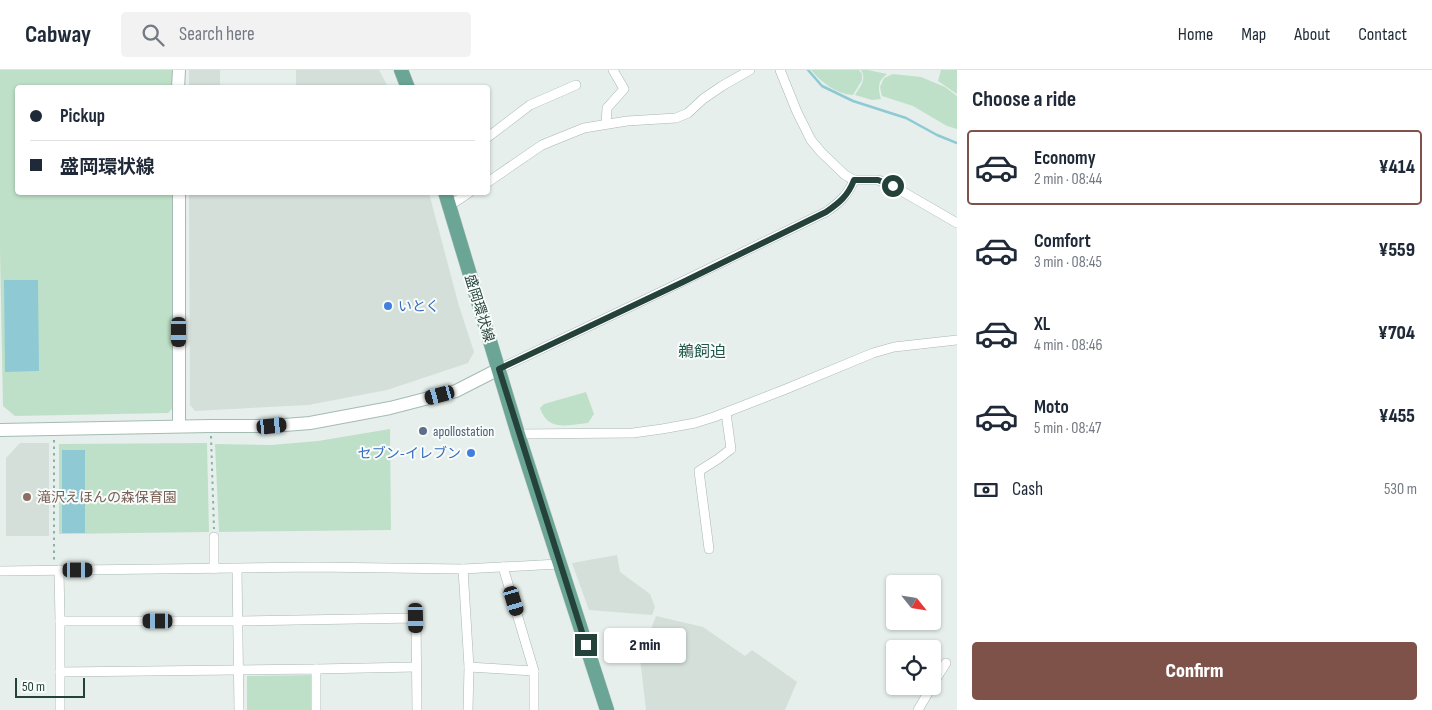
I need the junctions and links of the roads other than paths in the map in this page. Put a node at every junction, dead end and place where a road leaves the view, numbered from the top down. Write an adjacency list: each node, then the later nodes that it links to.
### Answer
1 (179, 70): 6 (street)
2 (401, 70): 7 (main road)
3 (613, 70): 9 (street)
4 (750, 70): 9 (street)
5 (780, 70): 11 (street)
6 (178, 85)
7 (407, 85)
8 (576, 85): 10 (street)
9 (606, 124): 12 (street)
10 (490, 136)
11 (854, 180): 16 (street); 18 (street)
12 (490, 181)
13 (179, 195): 20 (street)
14 (460, 195): 15 (street)
15 (447, 199): 18 (main road, 盛岡環状線)
16 (957, 223)
17 (957, 340): 19 (street)
18 (499, 369): 20 (street); 22 (main road, 盛岡環状線)
19 (726, 413): 22 (street); 24 (street)
20 (179, 426): 21 (street)
21 (0, 430)
22 (518, 434): 25 (main road, 盛岡環状線)
23 (214, 536): 27 (street)
24 (709, 549)
25 (559, 564): 26 (street); 49 (main road, 盛岡環状線)
26 (503, 566): 29 (street); 39 (street)
27 (214, 569): 28 (street); 30 (street)
28 (237, 569): 29 (street); 33 (street)
29 (463, 569): 36 (street)
30 (56, 570): 31 (street); 32 (street)
31 (0, 571)
32 (60, 621): 33 (street); 41 (street)
33 (238, 621): 35 (street); 38 (street)
34 (946, 663): 40 (street)
35 (416, 667): 37 (street); 46 (street)
36 (469, 667): 39 (street); 47 (street)
37 (316, 669): 38 (street); 45 (street)
38 (238, 670): 41 (street); 44 (street)
39 (534, 671): 48 (street)
40 (941, 671)
41 (60, 672): 43 (street)
42 (927, 695): 50 (street)
43 (60, 710)
44 (239, 710)
45 (316, 710)
46 (417, 710)
47 (468, 710)
48 (534, 710)
49 (607, 710)
50 (918, 710)

